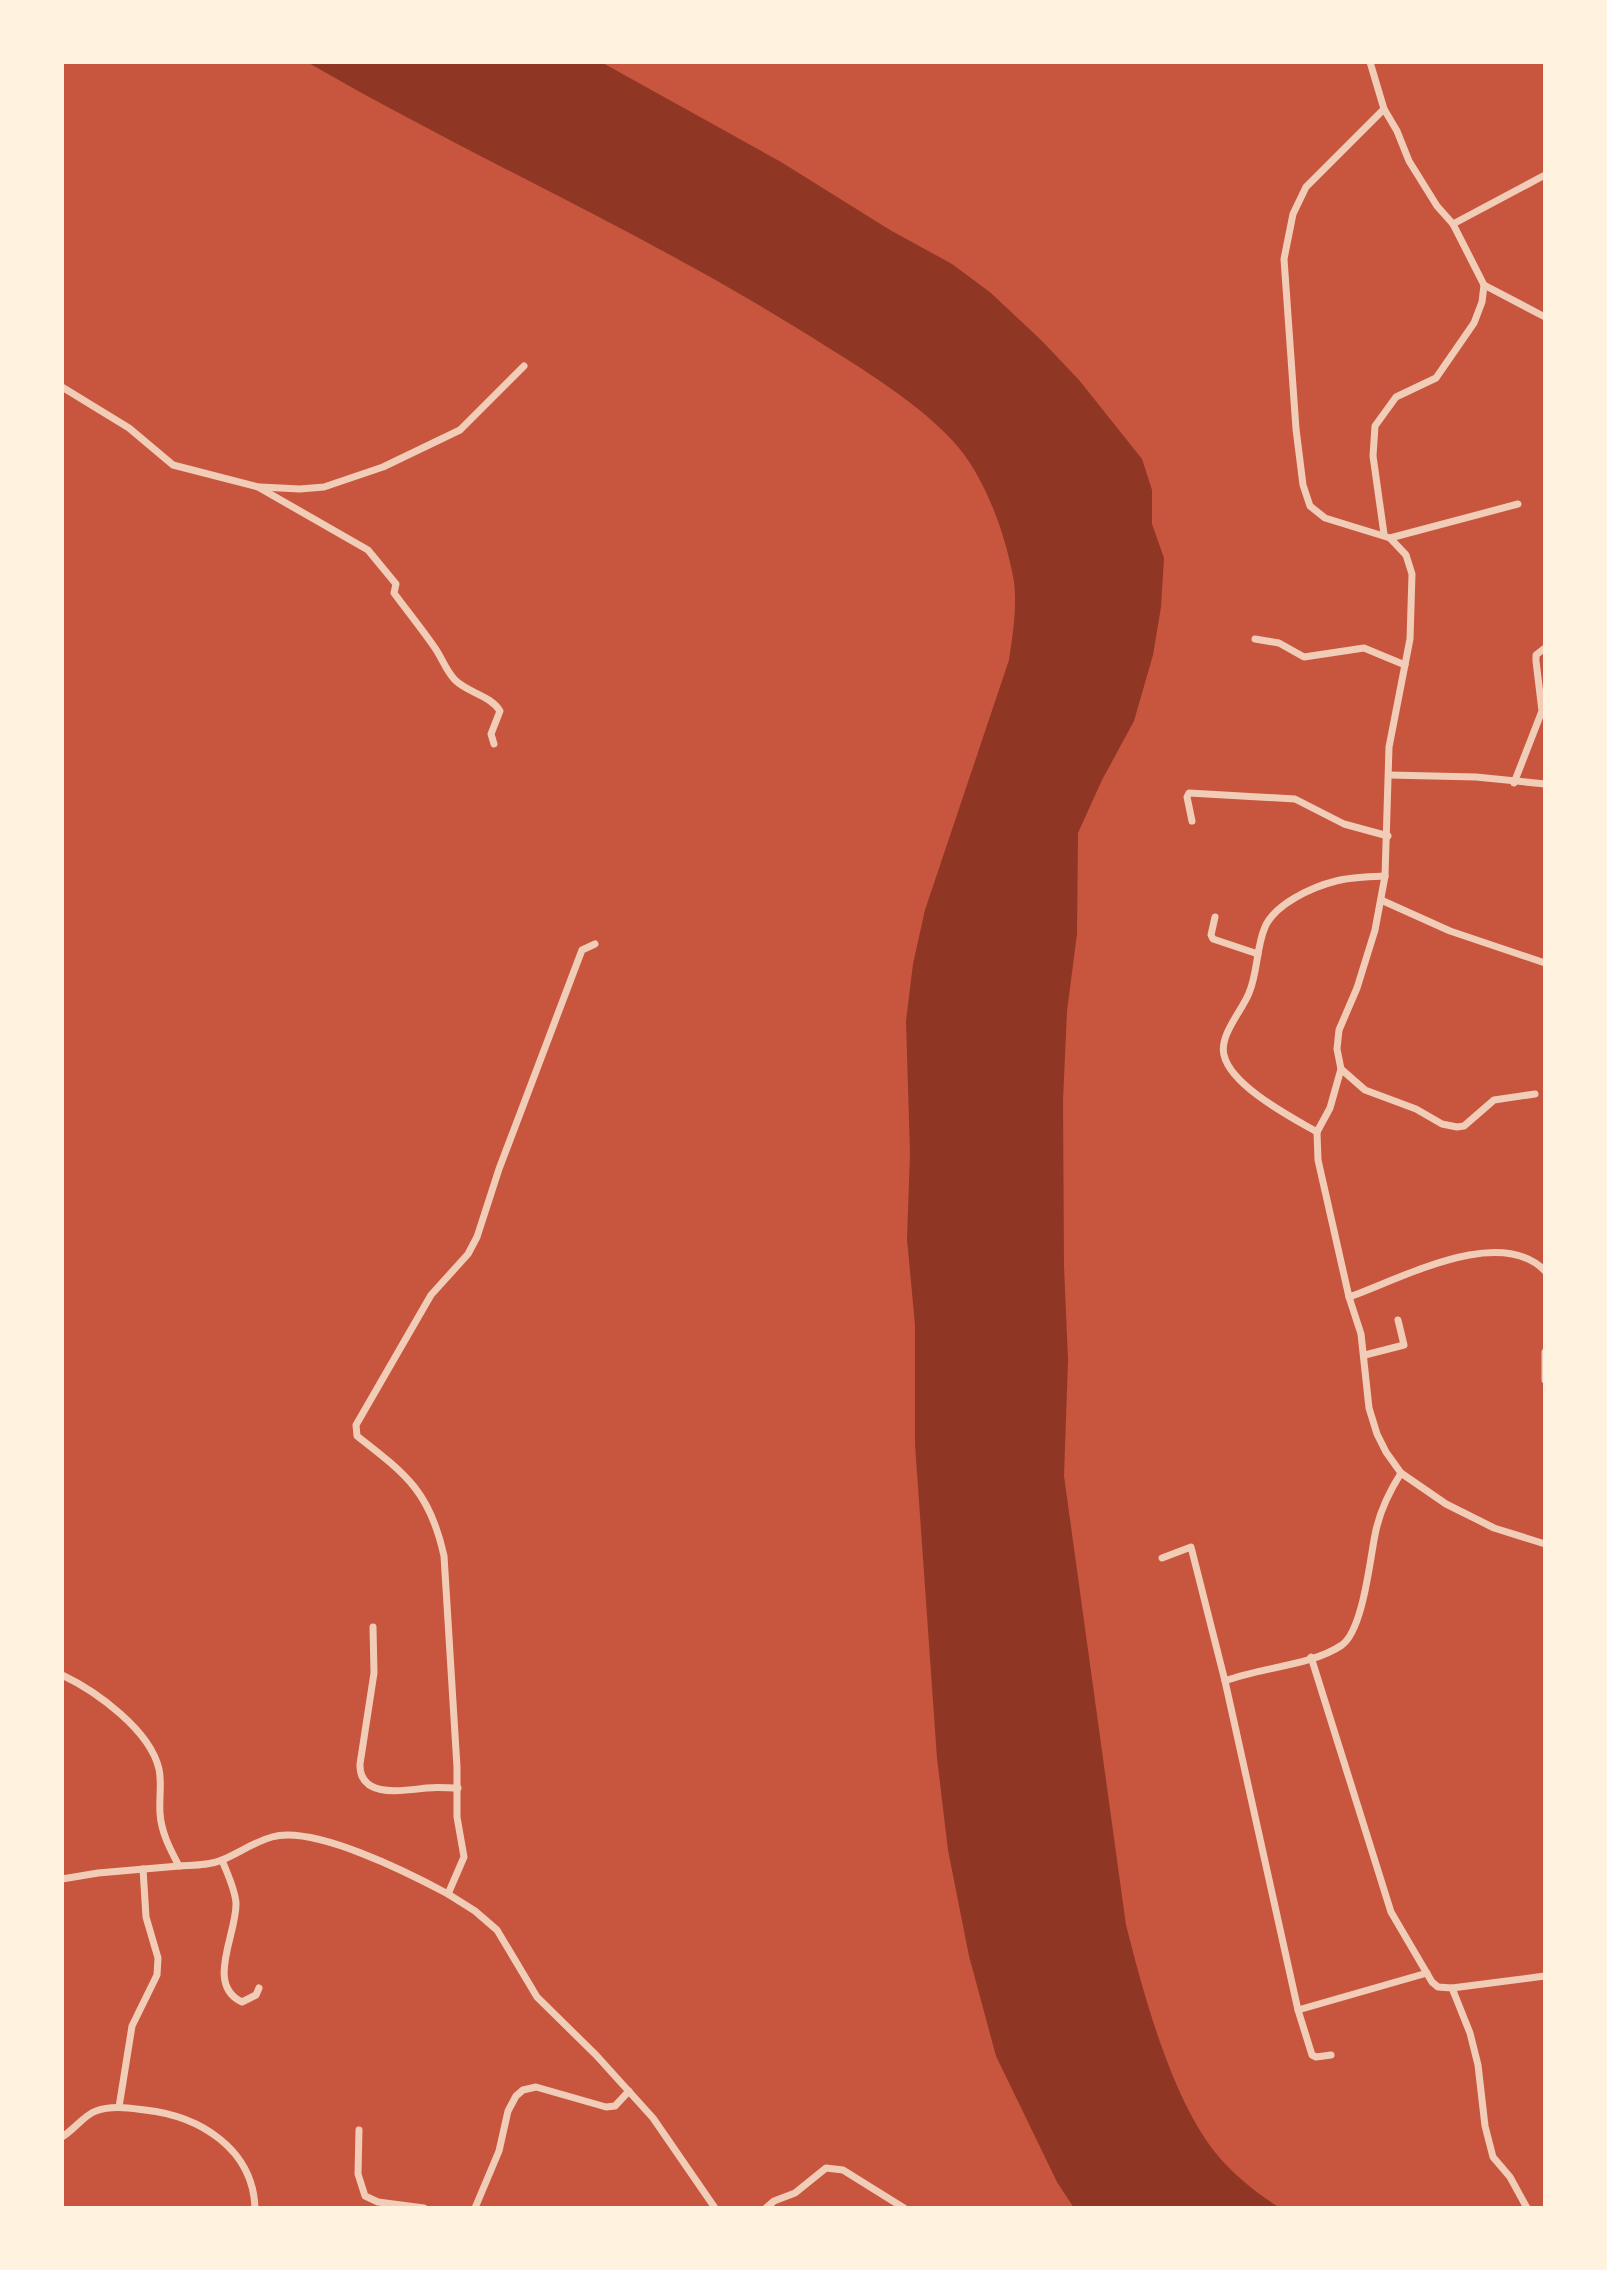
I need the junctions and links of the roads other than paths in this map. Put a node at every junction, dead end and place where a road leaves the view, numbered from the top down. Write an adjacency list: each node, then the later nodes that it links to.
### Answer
1 (1370, 62): 2 (street)
2 (1384, 109): 4 (street); 11 (street)
3 (1545, 175): 4 (street)
4 (1453, 224): 5 (street)
5 (1484, 285): 6 (street); 11 (street)
6 (1545, 317)
7 (524, 366): 9 (street)
8 (62, 387): 9 (street)
9 (258, 487): 16 (street)
10 (1518, 504): 11 (street)
11 (1387, 536): 14 (street)
12 (1255, 639): 14 (street)
13 (1545, 648): 15 (street)
14 (1405, 665): 17 (street)
15 (1543, 710): 18 (street)
16 (494, 744)
17 (1389, 775): 18 (street); 21 (street)
18 (1514, 783): 19 (street)
19 (1545, 784)
20 (1192, 821): 21 (street)
21 (1388, 836): 22 (street)
22 (1385, 876): 23 (street); 26 (street)
23 (1381, 900): 27 (street); 28 (street)
24 (1215, 917): 26 (street)
25 (595, 944): 44 (street)
26 (1258, 954): 30 (street)
27 (1545, 963)
28 (1341, 1069): 29 (street); 30 (street)
29 (1535, 1094)
30 (1317, 1132): 32 (street)
31 (1545, 1271): 32 (street)
32 (1349, 1297): 35 (street)
33 (1398, 1320): 35 (street)
34 (1545, 1352): 36 (street)
35 (1365, 1355): 37 (street)
36 (1545, 1380)
37 (1401, 1473): 38 (street); 41 (street)
38 (1545, 1544)
39 (1162, 1558): 43 (street)
40 (373, 1627): 44 (street)
41 (1311, 1657): 43 (street); 50 (street)
42 (62, 1675): 46 (street)
43 (1225, 1681): 54 (street)
44 (458, 1788): 49 (street)
45 (222, 1860): 46 (street); 49 (street); 52 (street)
46 (179, 1866): 47 (street)
47 (143, 1869): 48 (street); 57 (street)
48 (62, 1879)
49 (448, 1894): 56 (street)
50 (1427, 1973): 53 (street); 54 (street)
51 (1545, 1976): 53 (street)
52 (259, 1988)
53 (1452, 1988): 66 (street)
54 (1298, 2010): 55 (street)
55 (1331, 2055)
56 (629, 2091): 62 (street); 63 (street)
57 (119, 2107): 59 (street); 60 (street)
58 (359, 2130): 61 (street)
59 (62, 2137)
60 (255, 2208)
61 (424, 2208)
62 (475, 2208)
63 (715, 2208)
64 (766, 2208): 65 (street)
65 (904, 2208)
66 (1527, 2208)

